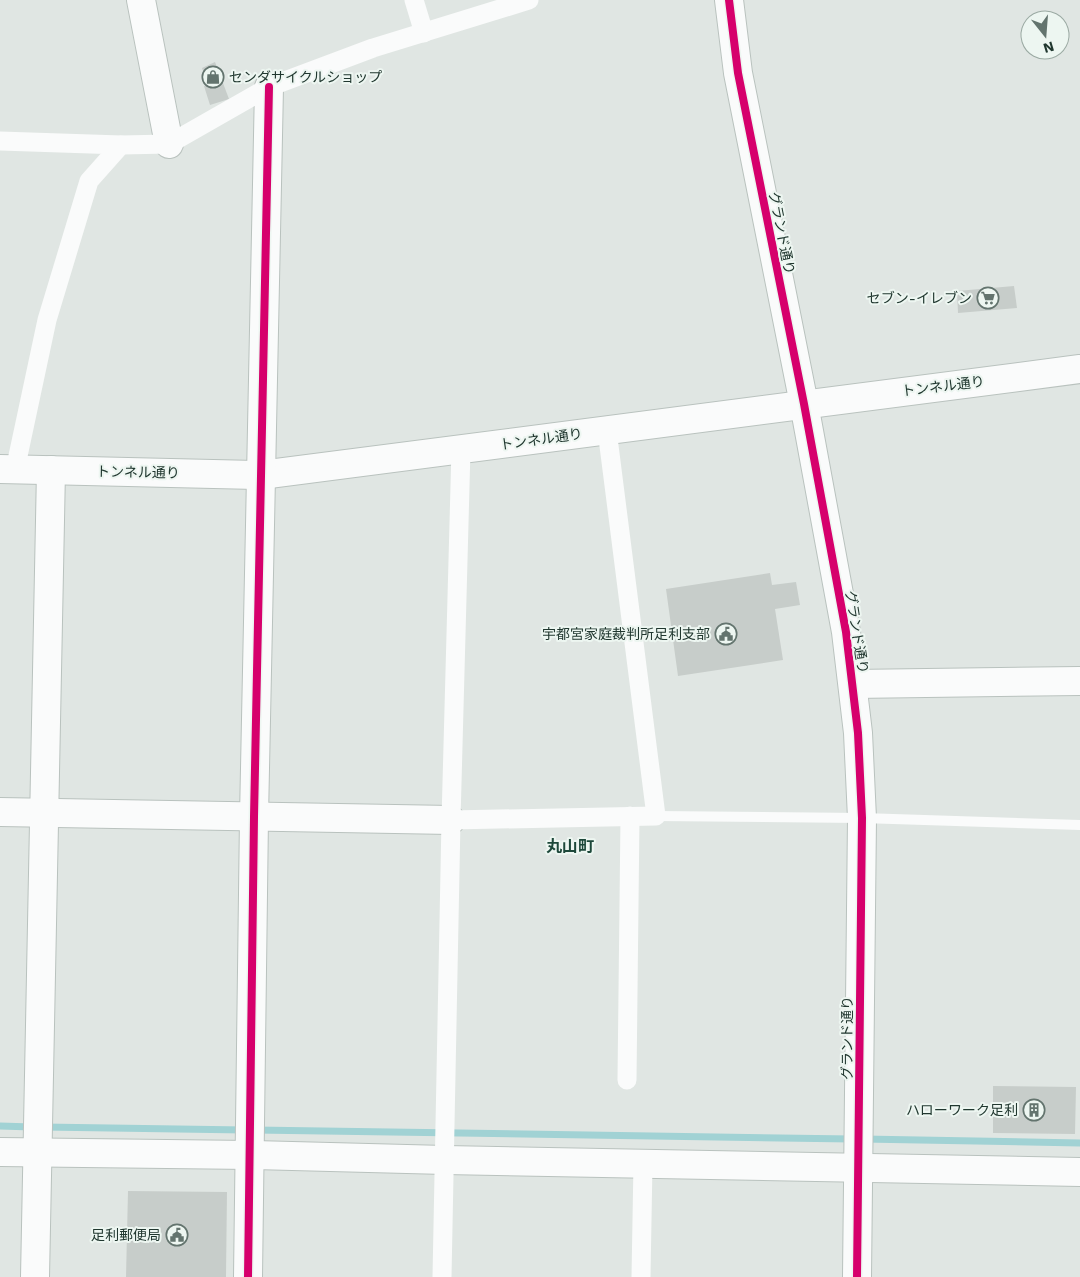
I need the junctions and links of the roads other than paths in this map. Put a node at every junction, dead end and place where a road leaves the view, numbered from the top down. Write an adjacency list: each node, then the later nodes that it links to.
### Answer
1 (141, 0): 8 (street)
2 (414, 0): 5 (street)
3 (529, 0): 5 (street)
4 (729, 0): 11 (street, グランド通り)
5 (424, 33): 6 (street)
6 (269, 87): 8 (street); 16 (street)
7 (0, 141): 9 (street)
8 (169, 144): 9 (street)
9 (121, 145): 14 (street)
10 (1080, 369): 11 (street, トンネル通り)
11 (804, 404): 12 (street, トンネル通り); 18 (street, グランド通り)
12 (607, 430): 13 (street, トンネル通り); 22 (street)
13 (461, 449): 16 (street, トンネル通り); 25 (street)
14 (7, 470): 15 (street, トンネル通り)
15 (51, 470): 16 (street, トンネル通り); 20 (street)
16 (260, 474): 23 (street)
17 (1080, 681): 18 (street)
18 (853, 684): 24 (street, グランド通り)
19 (0, 812): 20 (street)
20 (44, 813): 23 (street); 29 (street)
21 (630, 816): 22 (street); 25 (street); 27 (street)
22 (656, 816): 24 (lane)
23 (254, 817): 25 (street); 30 (street)
24 (862, 818): 26 (lane); 33 (street, グランド通り)
25 (451, 820): 31 (street)
26 (1080, 825)
27 (627, 1080)
28 (0, 1152): 29 (street)
29 (37, 1153): 30 (street); 35 (street)
30 (250, 1155): 31 (street); 36 (street)
31 (445, 1160): 32 (street); 37 (street)
32 (642, 1163): 33 (street); 38 (street)
33 (859, 1166): 34 (street); 39 (street, グランド通り)
34 (1080, 1172)
35 (35, 1277)
36 (248, 1277)
37 (442, 1277)
38 (641, 1277)
39 (858, 1277)

